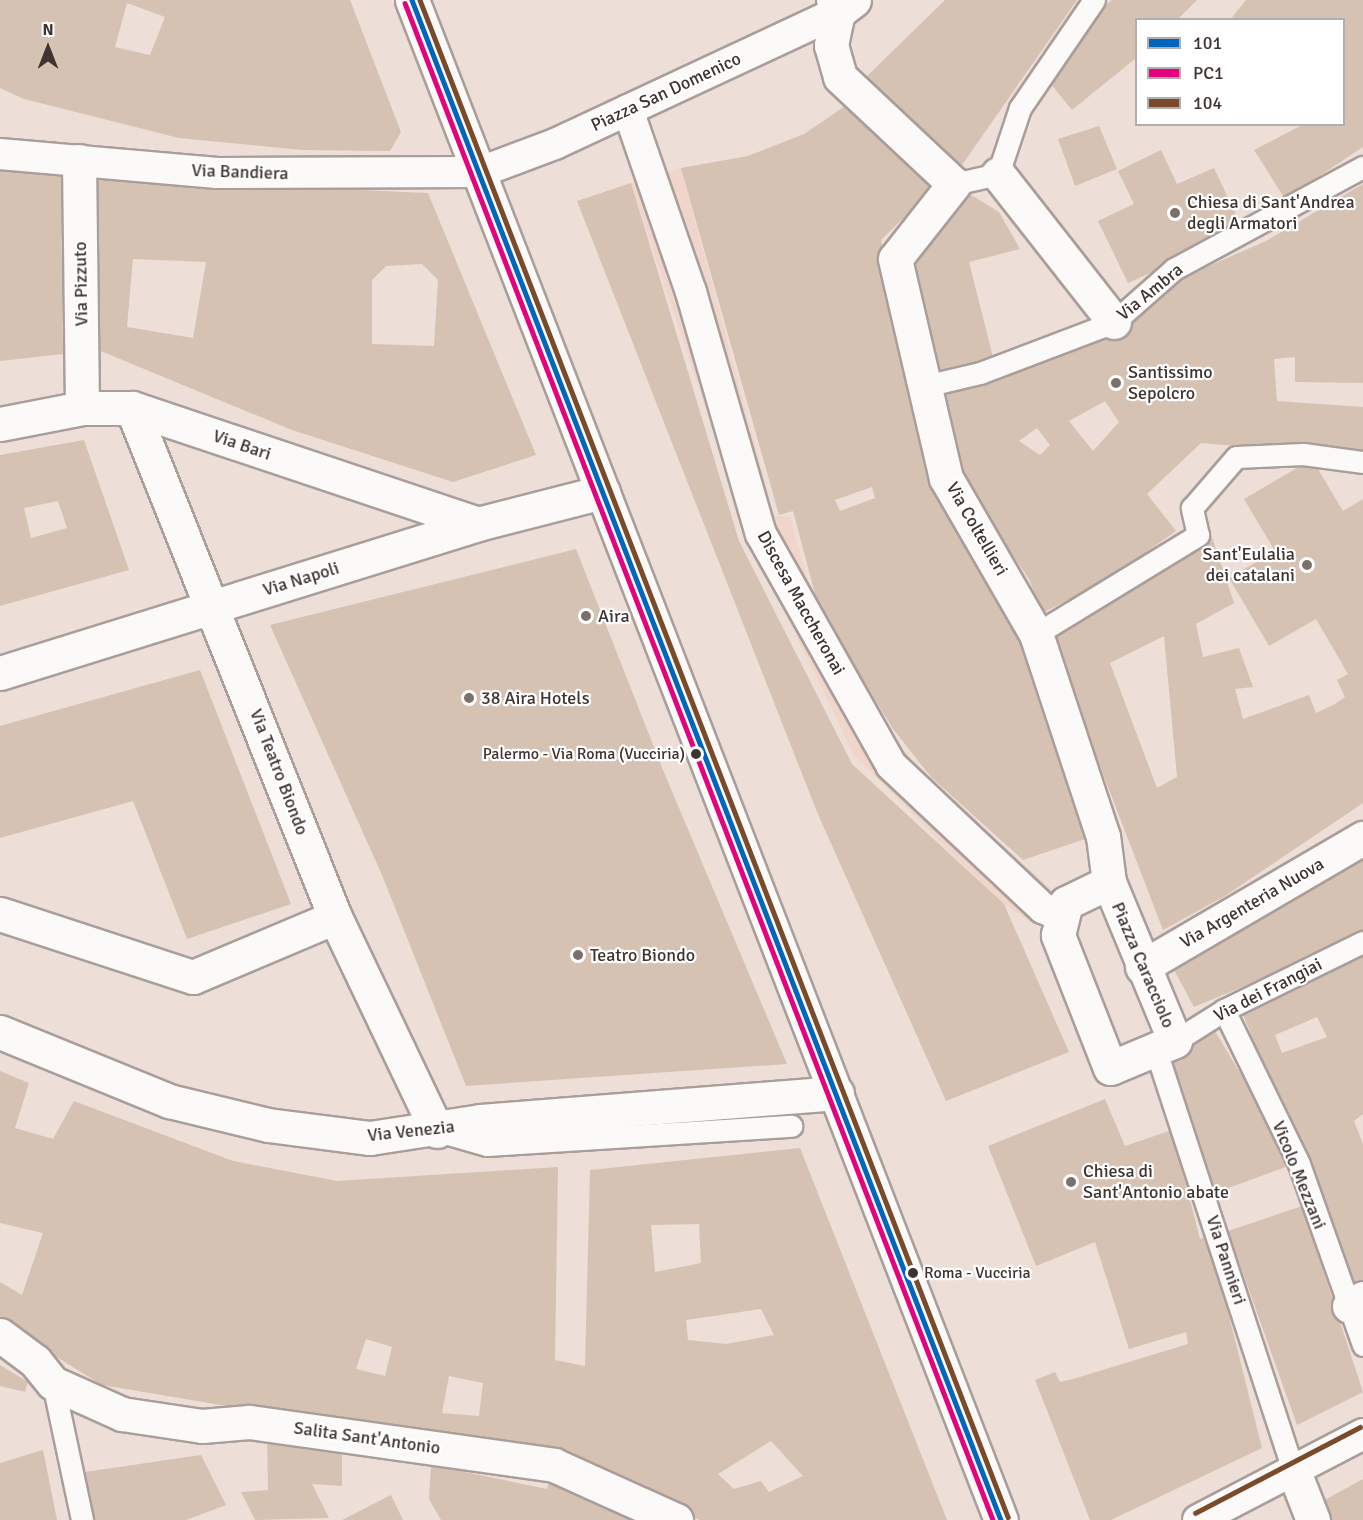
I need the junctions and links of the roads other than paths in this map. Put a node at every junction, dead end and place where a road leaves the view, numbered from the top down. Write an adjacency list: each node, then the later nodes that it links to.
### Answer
1 (412, 0): 8 (street)
2 (1094, 0): 9 (lane)
3 (841, 4): 4 (street, Piazza San Domenico); 10 (street)
4 (628, 110): 8 (street, Piazza San Domenico); 26 (street, Discesa Maccheronai)
5 (0, 154): 6 (street, Via Bandiera)
6 (79, 161): 8 (street, Via Bandiera); 13 (street, Via Pizzuto)
7 (1363, 167): 11 (lane, Via Ambra)
8 (480, 172): 17 (street)
9 (998, 174): 10 (lane); 11 (street)
10 (954, 184): 12 (street, Via Coltellieri)
11 (1114, 322): 12 (lane, Via Ambra)
12 (925, 386): 20 (street, Via Coltellieri)
13 (82, 408): 14 (street, Via Bari); 15 (street, Via Bari)
14 (132, 408): 18 (street, Via Bari); 19 (street, Via Teatro Biondo)
15 (0, 424)
16 (1363, 462): 20 (lane)
17 (603, 492): 18 (street, Via Napoli); 32 (street)
18 (478, 524): 19 (street, Via Napoli)
19 (214, 607): 21 (street, Via Napoli); 25 (street, Via Teatro Biondo)
20 (1036, 634): 23 (street, Via Coltellieri)
21 (0, 673)
22 (1363, 838): 28 (street, Via Argenteria Nuova)
23 (1109, 882): 26 (street, Piazza Caracciolo); 28 (street, Piazza Caracciolo)
24 (0, 914): 25 (street)
25 (335, 917): 34 (street, Via Teatro Biondo)
26 (1063, 917): 31 (street, Piazza Caracciolo)
27 (1363, 942): 29 (lane, Via dei Frangiai)
28 (1142, 967): 31 (street, Piazza Caracciolo)
29 (1224, 1010): 31 (lane, Via dei Frangiai); 35 (lane, Vicolo Mezzani)
30 (0, 1032): 34 (street, Via Venezia)
31 (1166, 1046): 40 (lane, Via Pannieri)
32 (837, 1093): 34 (street, Via Venezia); 43 (street)
33 (791, 1126): 34 (lane)
34 (437, 1131)
35 (1356, 1302): 37 (lane, Vicolo Mezzani)
36 (0, 1335): 38 (street, Salita Sant'Antonio)
37 (1363, 1345)
38 (53, 1383): 41 (lane); 42 (street, Salita Sant'Antonio)
39 (1363, 1434): 40 (street)
40 (1306, 1462): 44 (street); 45 (street)
41 (82, 1520)
42 (676, 1520)
43 (1001, 1520)
44 (1198, 1520)
45 (1313, 1520)

